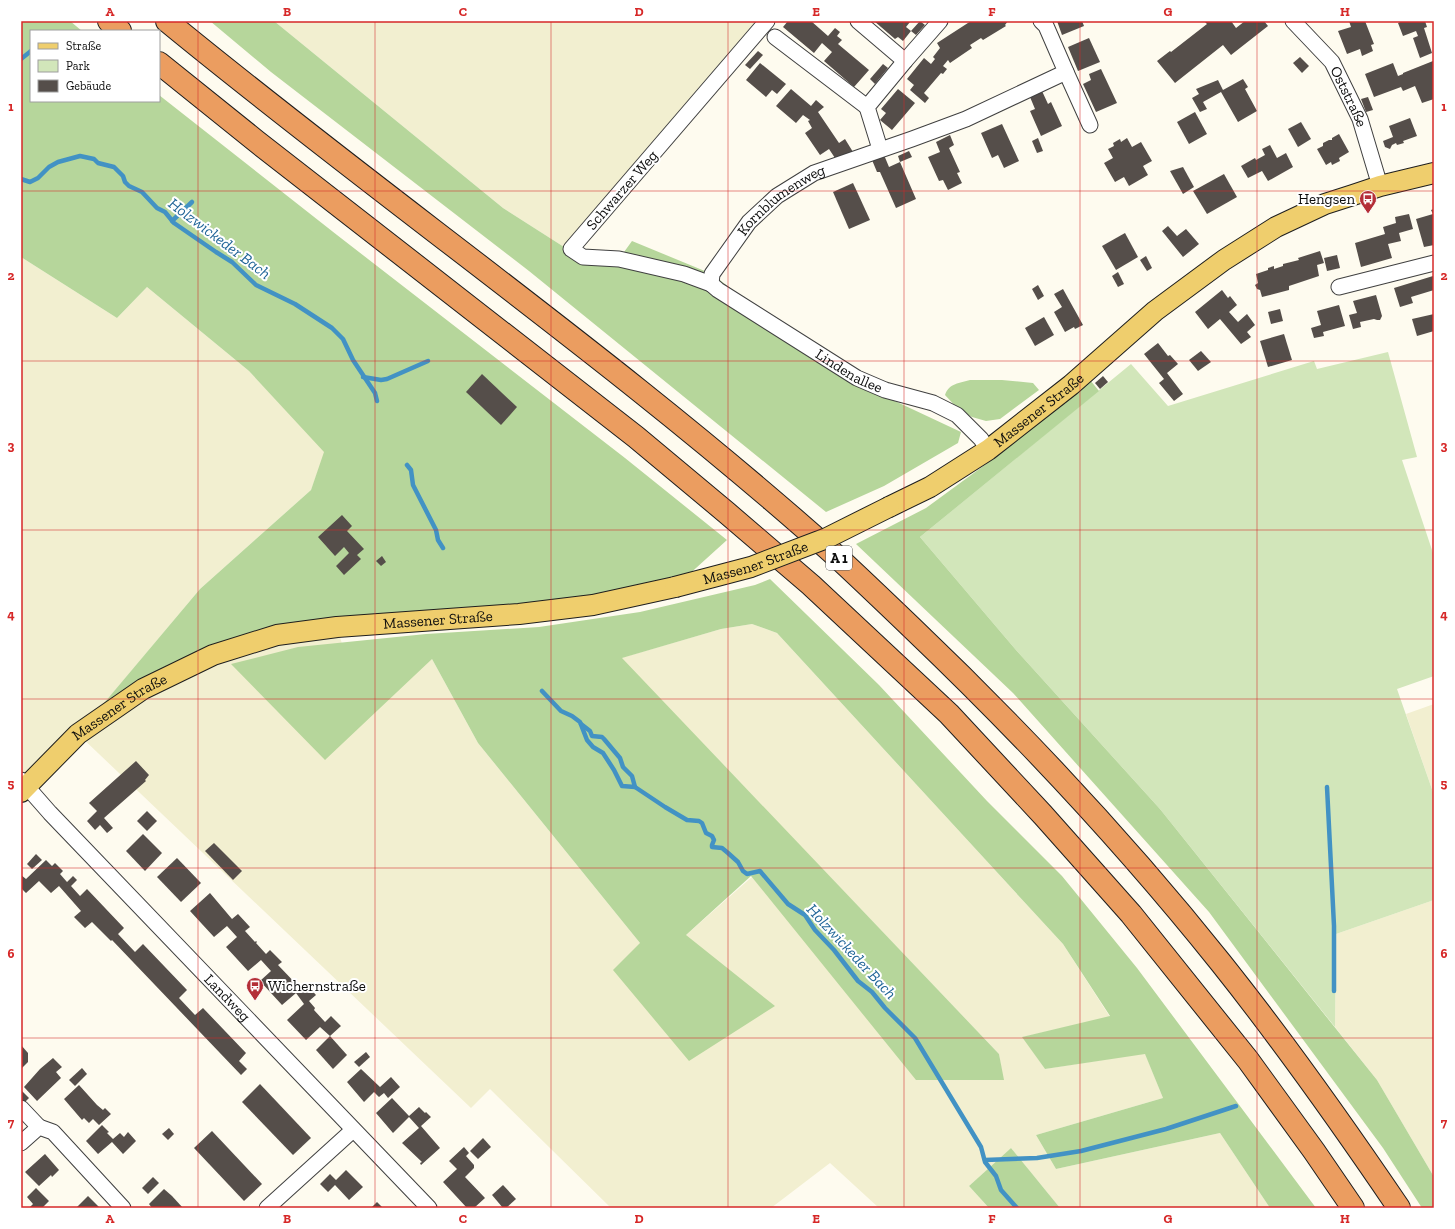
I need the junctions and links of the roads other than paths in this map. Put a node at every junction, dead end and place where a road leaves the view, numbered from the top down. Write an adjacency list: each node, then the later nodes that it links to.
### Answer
1 (109, 21): 8 (highway)
2 (167, 21): 31 (highway, A 1)
3 (767, 21): 19 (street, Schwarzer Weg)
4 (858, 21): 10 (street)
5 (940, 21): 10 (street)
6 (1041, 21): 12 (street)
7 (1293, 21): 17 (street, Oststraße)
8 (119, 30)
9 (775, 37): 13 (street)
10 (905, 61): 13 (street)
11 (160, 64): 30 (highway, A 1)
12 (1066, 72): 14 (street); 15 (street, Kornblumenweg)
13 (867, 107): 15 (street)
14 (1090, 125)
15 (880, 149): 19 (street, Kornblumenweg)
16 (1434, 173): 17 (main road, Massener Straße)
17 (1380, 186): 21 (main road, Massener Straße)
18 (1434, 263): 20 (street)
19 (711, 284): 21 (street, Lindenallee)
20 (1339, 287)
21 (988, 450): 22 (main road, Massener Straße, bridge)
22 (23, 786): 25 (street, Landweg)
23 (21, 1108): 24 (street)
24 (38, 1127): 26 (street); 27 (street)
25 (353, 1130): 28 (street); 29 (street, Landweg)
26 (21, 1143)
27 (124, 1208)
28 (267, 1208)
29 (429, 1208)
30 (1353, 1208)
31 (1399, 1208)

